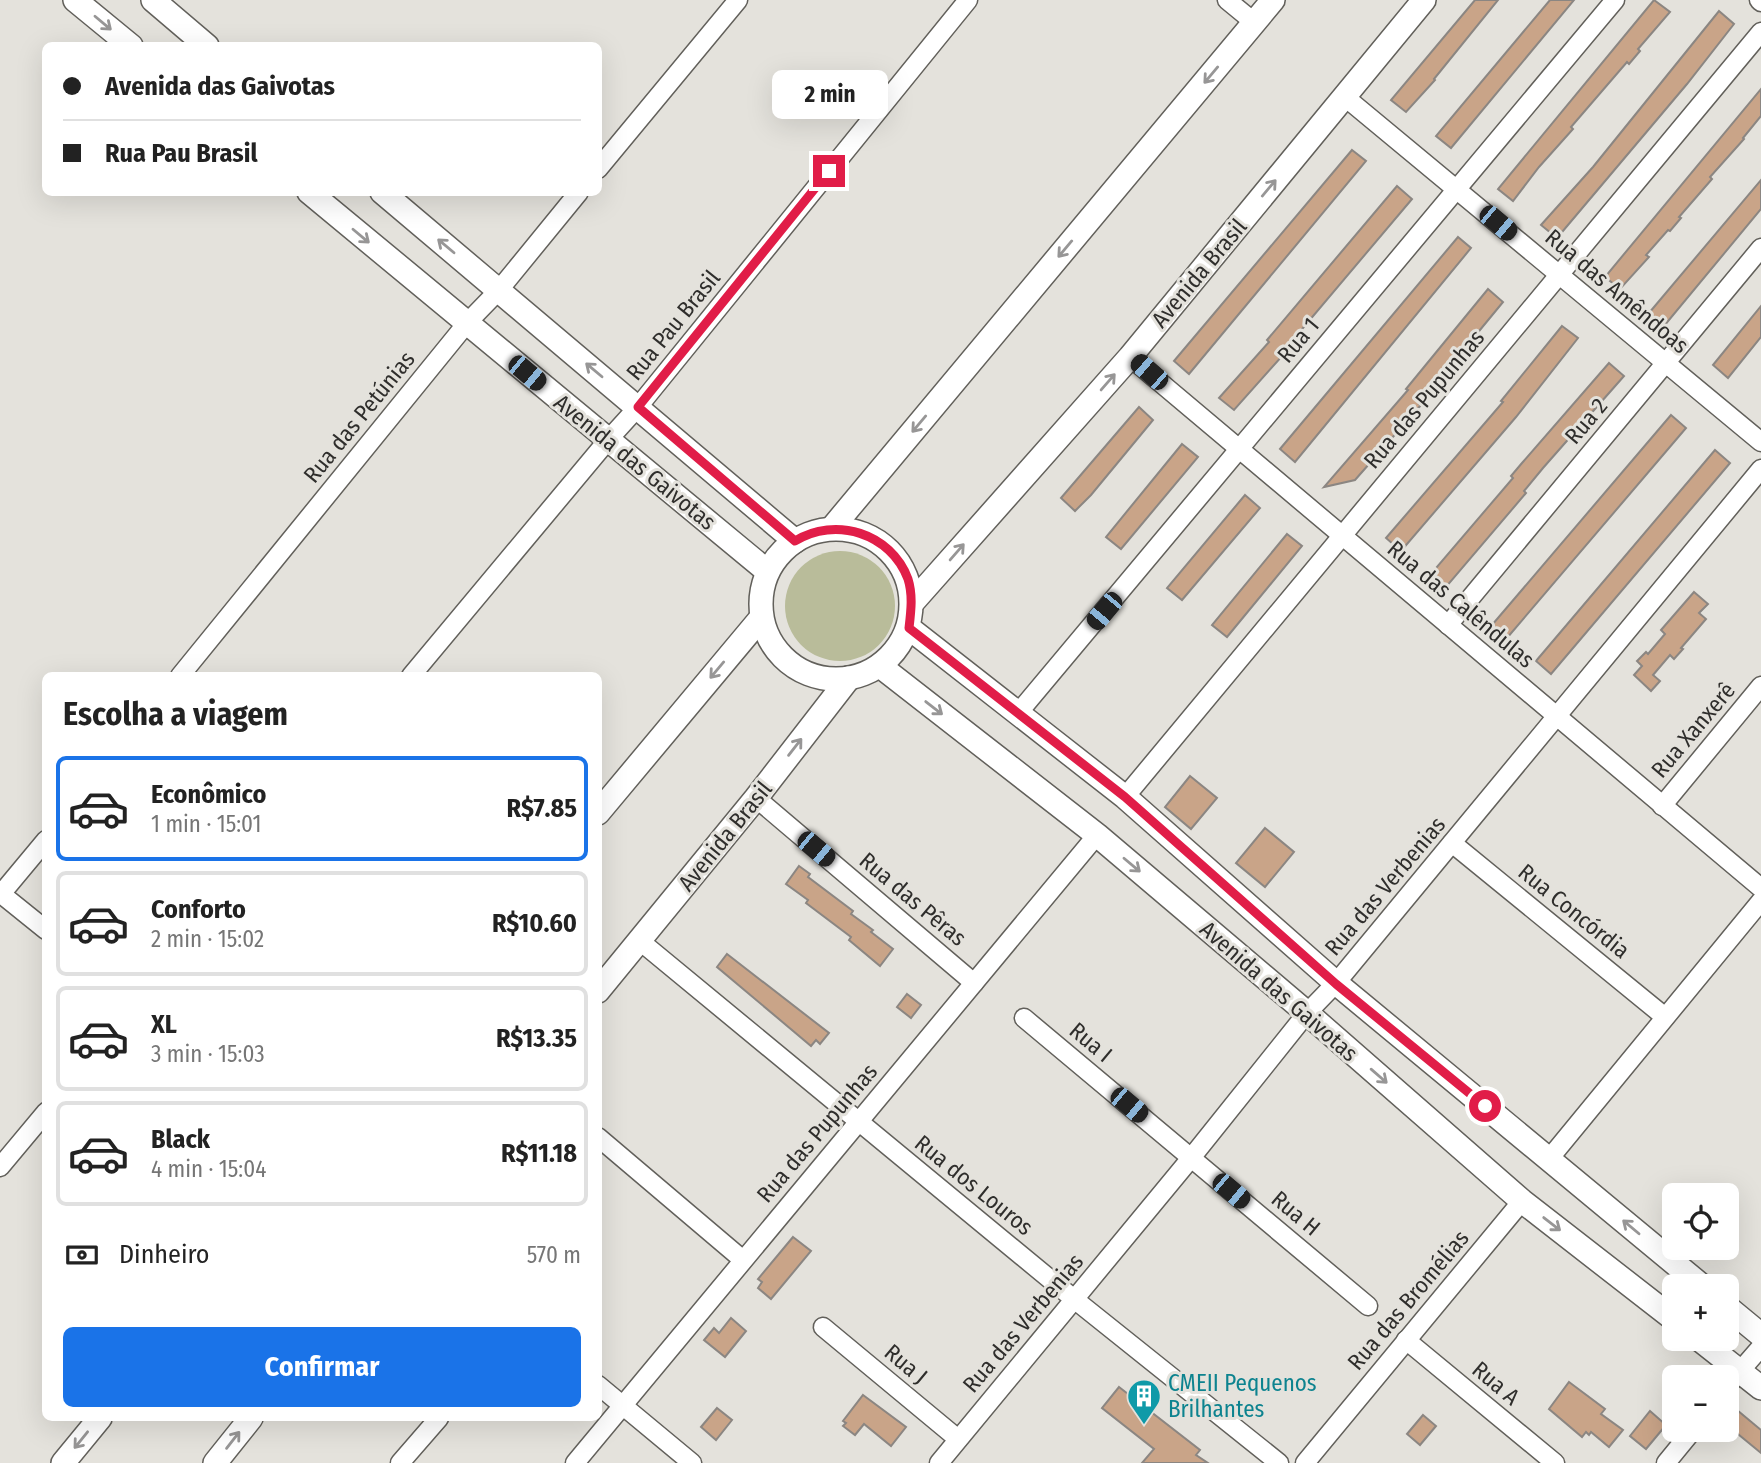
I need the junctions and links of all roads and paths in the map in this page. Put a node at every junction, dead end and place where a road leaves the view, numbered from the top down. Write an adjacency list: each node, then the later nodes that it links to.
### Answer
1 (75, 0): 11 (street, one-way to 11)
2 (153, 0): 12 (street)
3 (738, 0): 14 (street)
4 (968, 0): 25 (street, Rua Pau Brasil)
5 (1227, 0): 9 (street)
6 (1273, 0): 9 (street)
7 (1424, 0): 13 (street, Avenida Brasil)
8 (1615, 0): 15 (street, Rua 1)
9 (1255, 23): 30 (street, one-way to 30)
10 (1761, 32): 20 (street, Rua das Pupunhas)
11 (126, 42)
12 (202, 42)
13 (1345, 97): 15 (street, Rua das Amêndoas); 23 (street, Avenida Brasil, one-way to 13)
14 (602, 164)
15 (1457, 189): 20 (street, Rua das Amêndoas); 28 (street, Rua 1)
16 (314, 196): 22 (street, Avenida das Gaivotas, one-way to 22)
17 (387, 196): 21 (street, Avenida das Gaivotas, one-way to 17)
18 (576, 196): 21 (street, Rua das Petúnias)
19 (1761, 248): 24 (street, Rua 2)
20 (1559, 275): 24 (street, Rua das Amêndoas); 31 (street, Rua das Pupunhas)
21 (499, 290): 22 (street, Rua das Petúnias); 25 (street, Avenida das Gaivotas, one-way to 21)
22 (467, 323): 26 (street, Avenida das Gaivotas); 39 (street, Rua das Petúnias)
23 (1130, 356): 28 (street, Rua das Calêndulas); 34 (street, Avenida Brasil, one-way to 23)
24 (1666, 363): 27 (street, Rua das Amêndoas); 36 (street, Rua 2)
25 (638, 407): 26 (street, Rua Pau Brasil); 32 (street, Avenida das Gaivotas)
26 (608, 440): 33 (street, Avenida das Gaivotas); 40 (street, Rua Pau Brasil)
27 (1761, 442)
28 (1239, 449): 31 (street, Rua das Calêndulas); 43 (street, Rua 1)
29 (1761, 469): 44 (street, Rua das Verbenias)
30 (832, 528): 32 (street); 34 (street)
31 (1342, 537): 36 (street, Rua das Calêndulas); 45 (street, Rua das Pupunhas)
32 (795, 541): 33 (street)
33 (767, 571): 35 (street)
34 (912, 603): 37 (street)
35 (761, 618): 41 (street); 48 (street, one-way to 48)
36 (1448, 625): 44 (street, Rua das Calêndulas)
37 (909, 628): 38 (street); 43 (street, Avenida das Gaivotas)
38 (880, 666): 41 (street); 49 (street, Avenida das Gaivotas, one-way to 49)
39 (183, 672)
40 (414, 672)
41 (849, 678): 46 (street, Avenida Brasil, one-way to 41)
42 (1761, 686): 47 (street, Rua Xanxerê)
43 (1019, 712): 45 (street, Avenida das Gaivotas)
44 (1556, 717): 47 (street, Rua das Calêndulas); 50 (street, Rua das Verbenias)
45 (1125, 797): 58 (street, Avenida das Gaivotas)
46 (756, 798): 56 (street, Avenida Brasil); 57 (street, Rua das Pêras)
47 (1662, 806): 52 (street, Rua das Calêndulas)
48 (602, 808)
49 (1097, 835): 57 (street, Rua das Pupunhas); 60 (street, Avenida das Gaivotas, one-way to 60)
50 (1452, 843): 58 (street, Rua das Verbenias); 61 (street, Rua Concórdia)
51 (42, 845): 53 (street)
52 (1761, 888)
53 (1, 894): 55 (street)
54 (1761, 901): 61 (street)
55 (42, 927)
56 (640, 941): 59 (street, Avenida Brasil); 64 (street, Rua dos Louros)
57 (974, 983): 64 (street, Rua das Pupunhas)
58 (1336, 984): 60 (street, Rua das Verbenias); 67 (street, Avenida das Gaivotas)
59 (602, 986)
60 (1307, 1013): 66 (street, Rua das Verbenias); 69 (street, Avenida das Gaivotas, one-way to 69)
61 (1665, 1017): 67 (street)
62 (1024, 1018): 66 (street, Rua I)
63 (42, 1117): 68 (street)
64 (859, 1122): 70 (street, Rua das Pupunhas); 72 (street, Rua dos Louros)
65 (602, 1140): 70 (street)
66 (1191, 1158): 72 (street, Rua das Verbenias); 73 (street, Rua H)
67 (1549, 1159): 71 (street, Avenida das Gaivotas, one-way to 67)
68 (0, 1167)
69 (1522, 1201): 74 (street, Avenida das Gaivotas, one-way to 74); 78 (street, Rua das Bromélias)
70 (744, 1260): 86 (street, Rua das Pupunhas)
71 (1688, 1274)
72 (1074, 1299): 90 (street, Rua das Verbenias); 98 (street, Rua dos Louros)
73 (1368, 1306)
74 (1662, 1310)
75 (1739, 1317): 77 (street)
76 (823, 1327): 90 (street, Rua J)
77 (1761, 1335)
78 (1406, 1340): 99 (street, Rua das Bromélias); 100 (street, Rua A)
79 (1761, 1347): 82 (street)
80 (1709, 1351): 81 (street)
81 (1722, 1365)
82 (1739, 1371)
83 (1739, 1380): 85 (street)
84 (602, 1388): 86 (street)
85 (1761, 1388)
86 (622, 1405): 95 (street, Rua das Pupunhas); 96 (street)
87 (98, 1421): 92 (street, one-way to 92)
88 (249, 1421): 93 (street, one-way to 88)
89 (436, 1421): 94 (street)
90 (958, 1439): 97 (street, Rua das Verbenias)
91 (1683, 1442): 101 (street)
92 (63, 1463)
93 (215, 1463)
94 (400, 1463)
95 (575, 1463)
96 (692, 1463)
97 (939, 1463)
98 (1279, 1463)
99 (1305, 1463)
100 (1555, 1463)
101 (1666, 1463)

